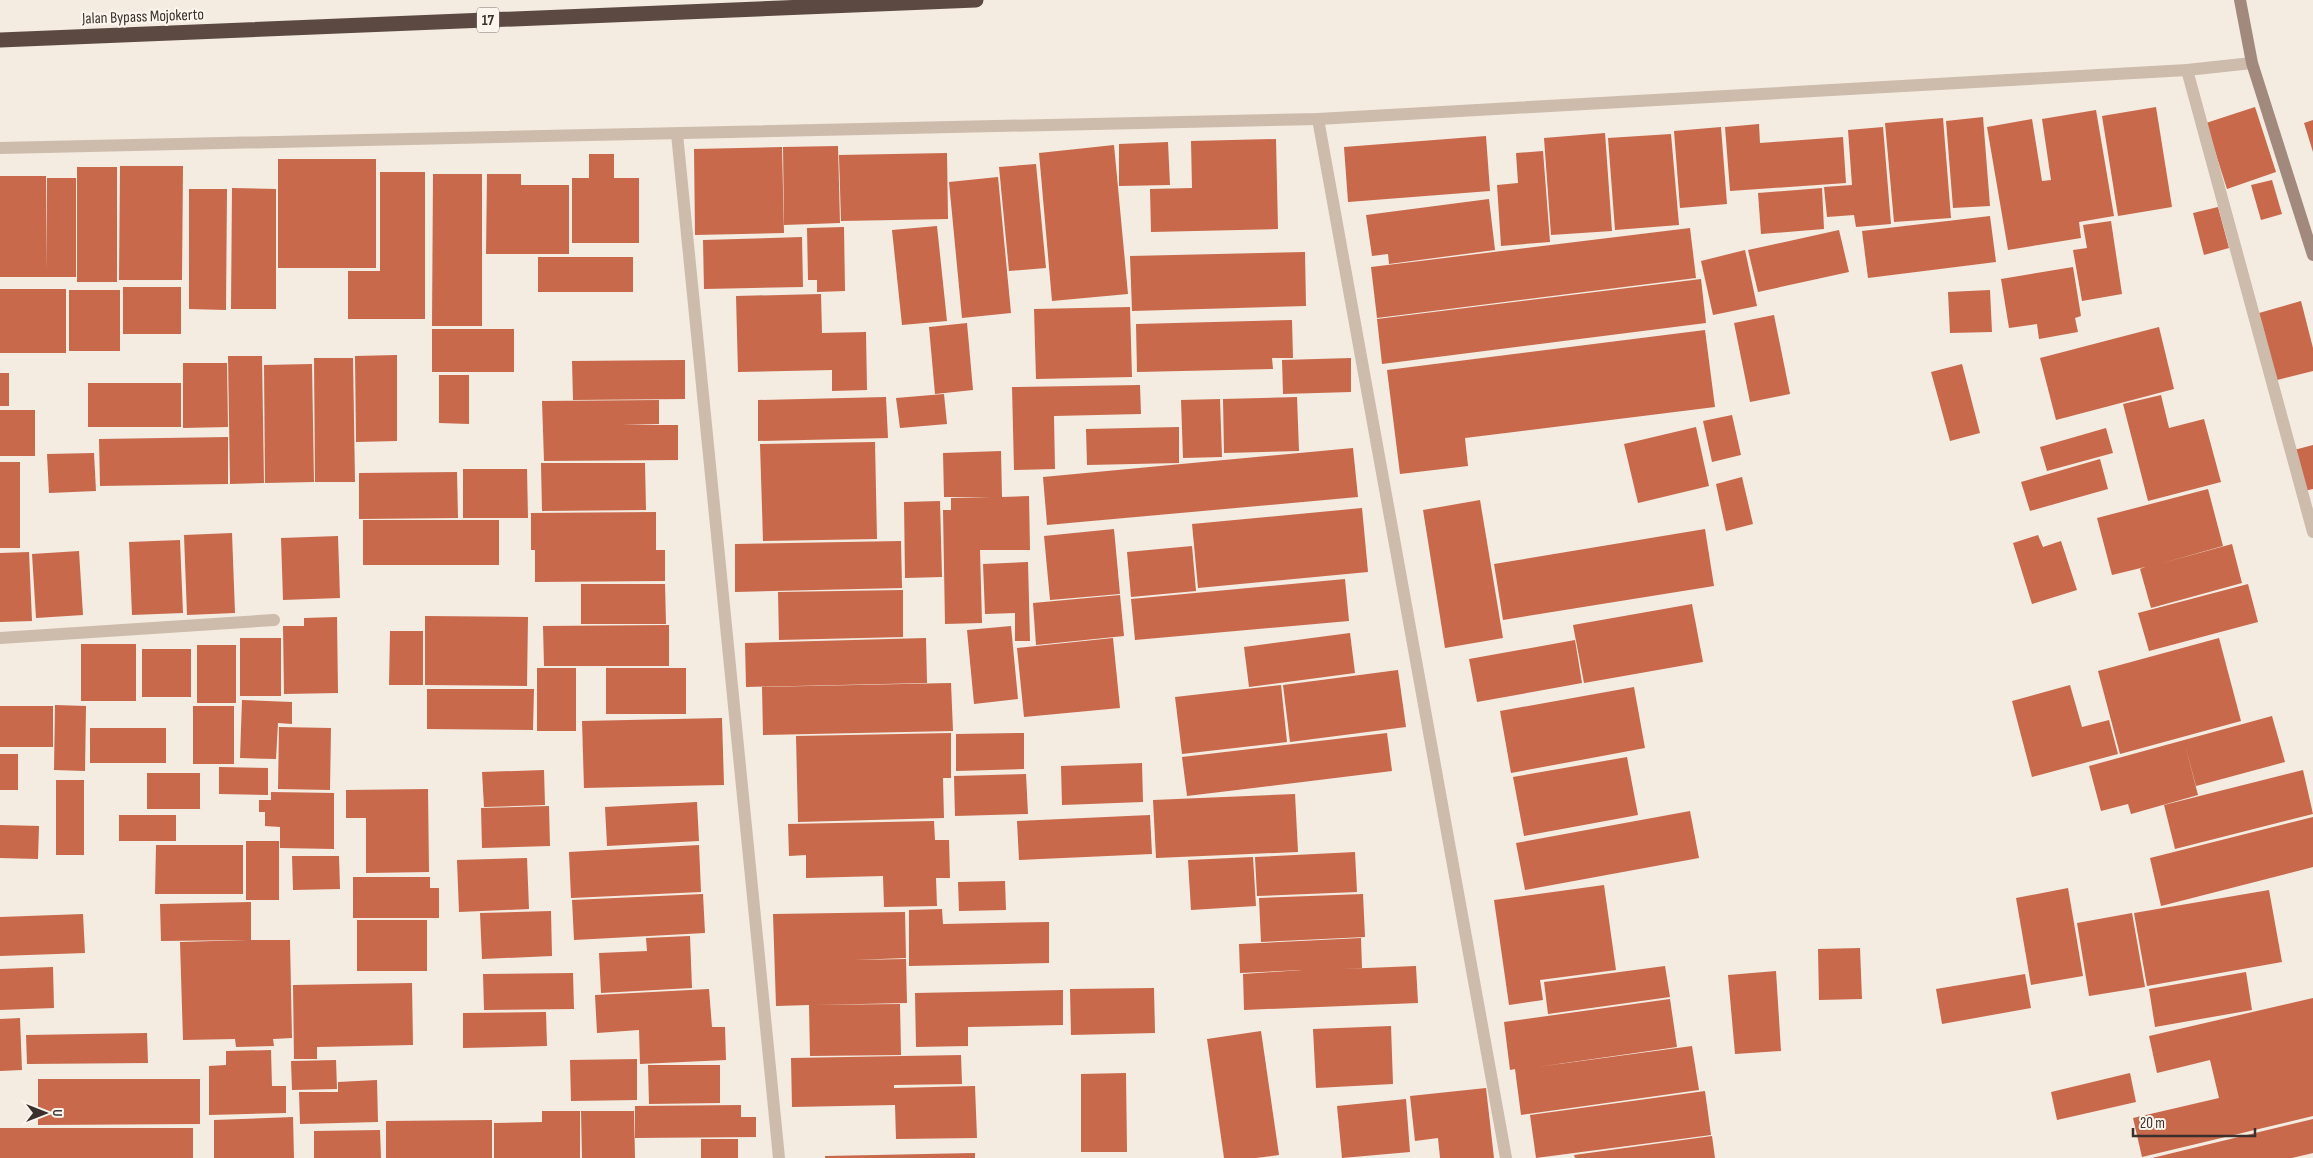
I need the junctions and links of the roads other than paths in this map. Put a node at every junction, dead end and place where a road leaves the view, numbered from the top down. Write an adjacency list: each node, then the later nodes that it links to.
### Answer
1 (976, 0): 3 (highway, Jalan Bypass Mojokerto / 17)
2 (2240, 0): 4 (street)
3 (0, 40)
4 (2252, 63): 5 (street); 9 (street)
5 (2187, 70): 6 (street); 10 (street)
6 (1318, 119): 7 (street); 14 (street)
7 (677, 134): 8 (street); 13 (street)
8 (0, 148)
9 (2313, 255)
10 (2313, 532)
11 (274, 620): 12 (street)
12 (0, 638)
13 (779, 1158)
14 (1506, 1158)

